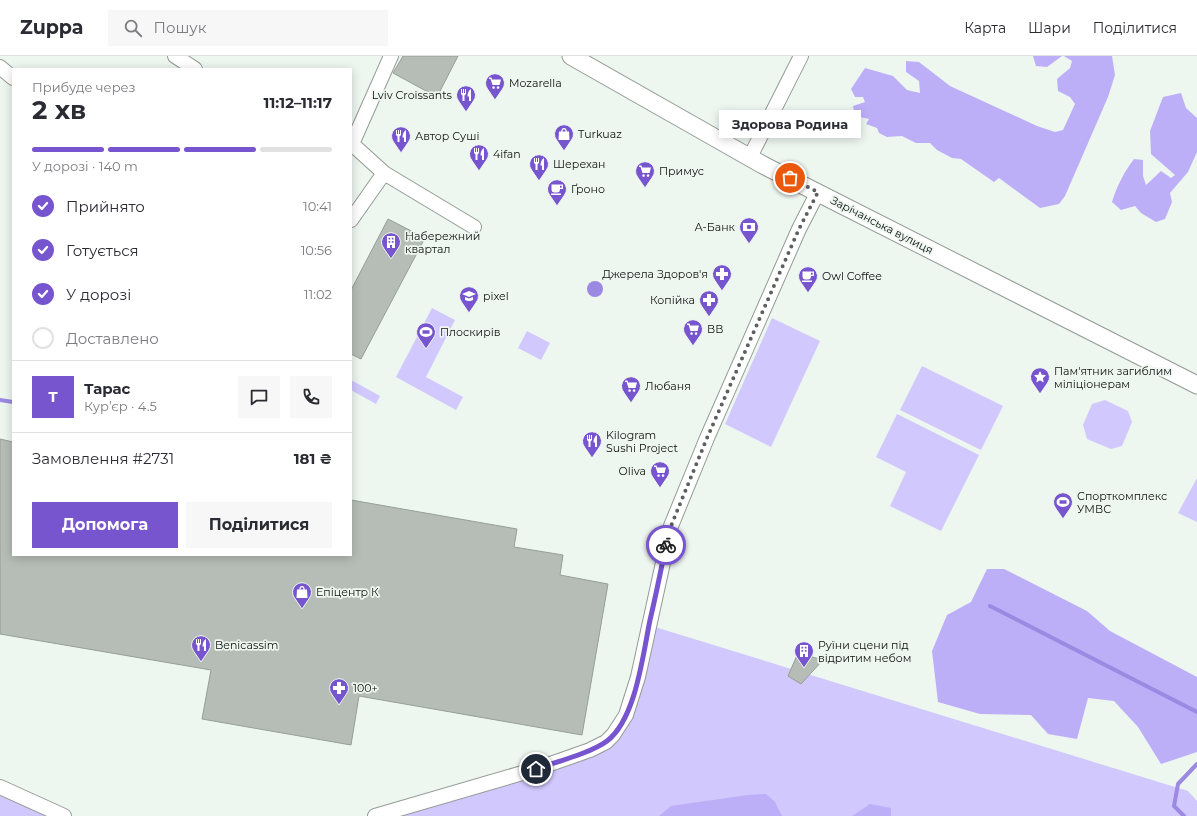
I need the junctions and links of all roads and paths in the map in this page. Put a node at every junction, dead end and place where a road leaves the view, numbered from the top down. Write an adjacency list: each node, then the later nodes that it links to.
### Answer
1 (174, 56): 6 (street)
2 (391, 56): 8 (street)
3 (571, 56): 9 (street, Зарічанська вулиця)
4 (801, 56): 9 (street)
5 (0, 67): 7 (street)
6 (193, 68)
7 (12, 77)
8 (352, 144): 10 (street)
9 (750, 157): 11 (street, Зарічанська вулиця)
10 (384, 173): 12 (street); 13 (street)
11 (818, 192): 14 (street, Зарічанська вулиця); 17 (street)
12 (352, 219)
13 (474, 227)
14 (1197, 385)
15 (0, 787): 16 (street)
16 (64, 816)
17 (375, 816)

